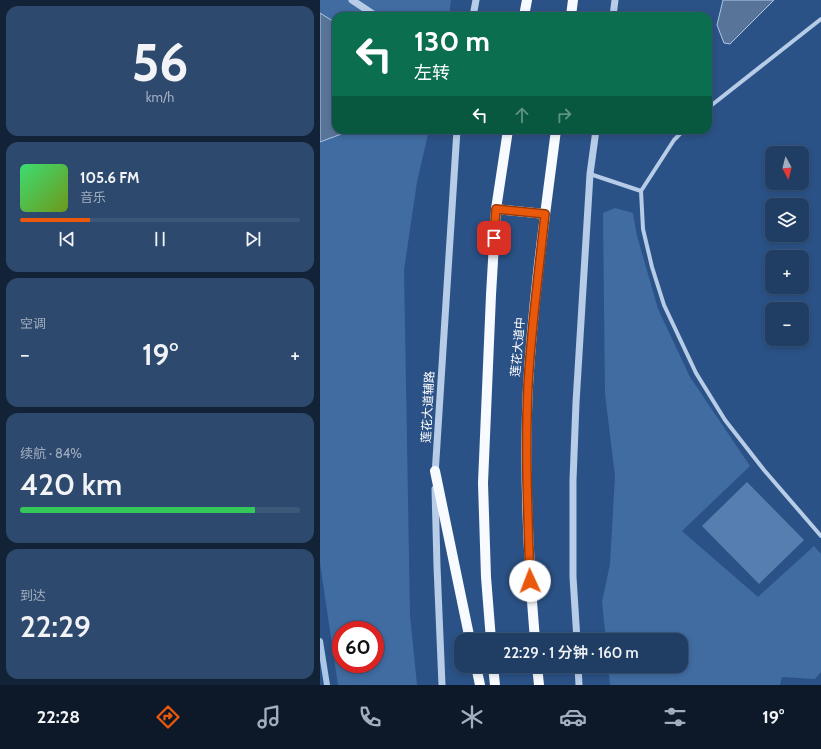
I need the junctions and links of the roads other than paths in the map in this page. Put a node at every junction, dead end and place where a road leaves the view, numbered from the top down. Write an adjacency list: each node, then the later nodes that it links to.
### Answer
1 (352, 0): 6 (street)
2 (476, 0): 7 (street)
3 (527, 0): 8 (main road)
4 (573, 0): 9 (main road)
5 (615, 0): 10 (street)
6 (370, 12)
7 (474, 12)
8 (525, 12)
9 (572, 12)
10 (614, 12)
11 (821, 19): 12 (street)
12 (712, 105)
13 (457, 134): 22 (street, 莲花大道辅路)
14 (507, 134): 20 (main road)
15 (555, 134): 21 (main road, 莲花大道中)
16 (595, 134): 18 (street)
17 (680, 134): 19 (street)
18 (590, 174): 19 (street); 27 (street)
19 (641, 191): 23 (street)
20 (496, 209): 21 (main road); 25 (main road)
21 (545, 214): 26 (main road, 莲花大道中)
22 (435, 471): 24 (main road); 32 (street, 莲花大道辅路)
23 (821, 536)
24 (469, 633)
25 (490, 633)
26 (534, 633)
27 (577, 633)
28 (477, 673): 33 (main road)
29 (494, 673): 34 (main road)
30 (538, 673): 35 (main road)
31 (578, 673): 36 (street)
32 (442, 685)
33 (480, 685)
34 (495, 685)
35 (539, 685)
36 (579, 685)

